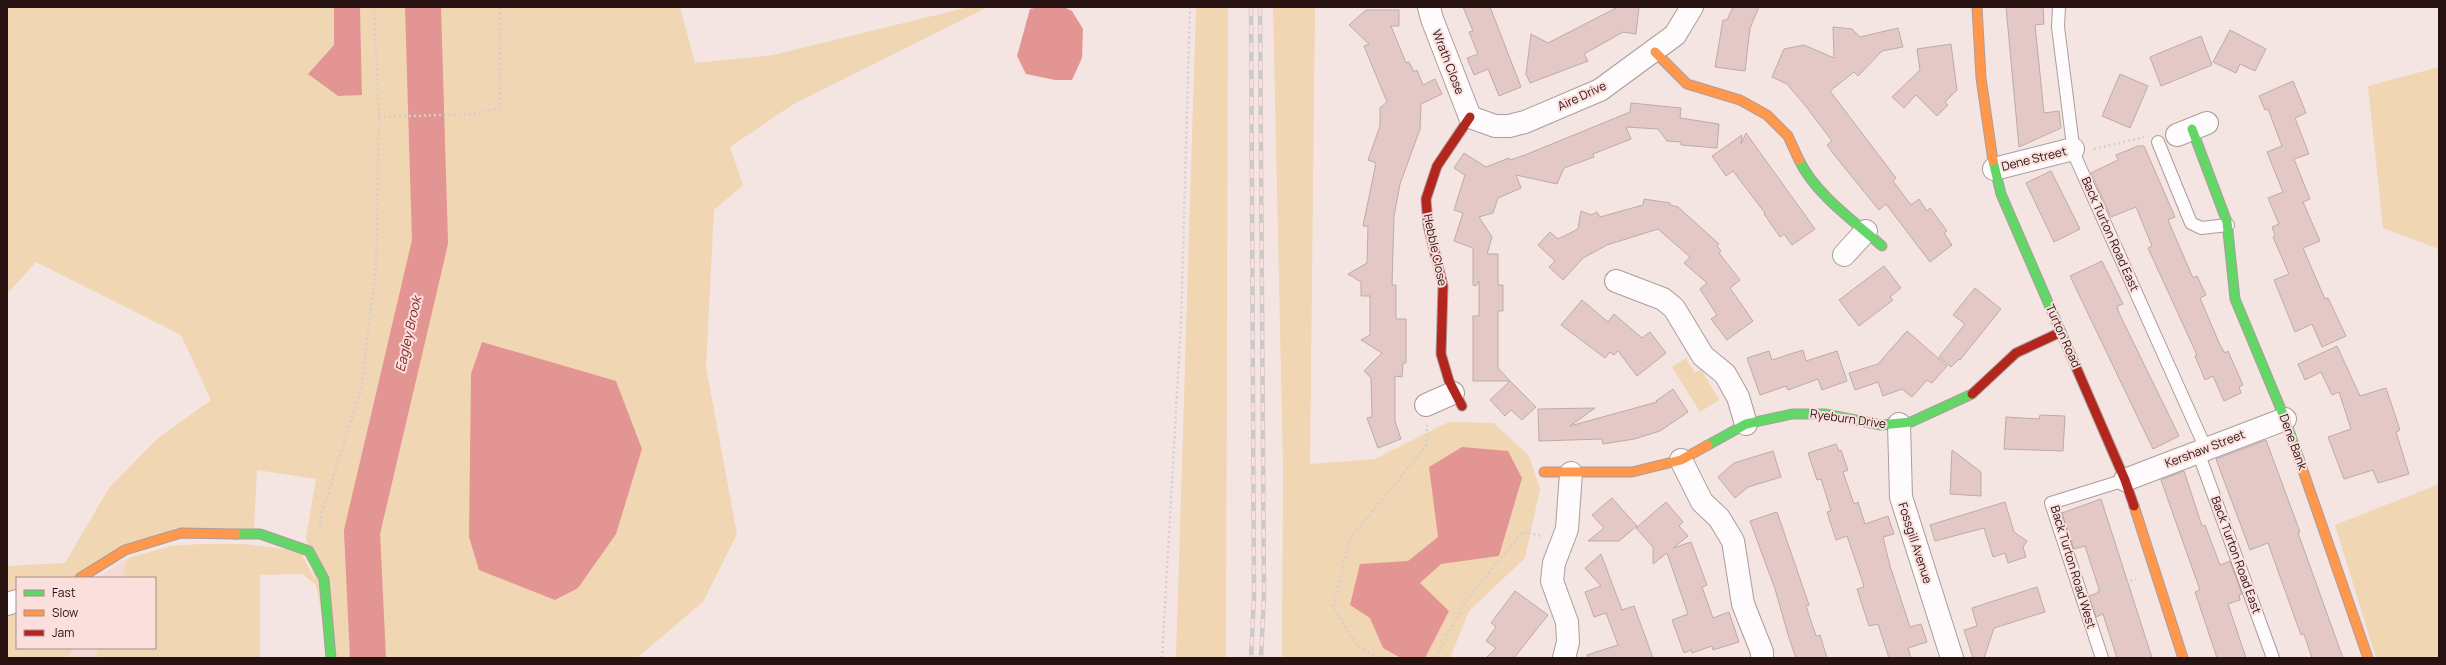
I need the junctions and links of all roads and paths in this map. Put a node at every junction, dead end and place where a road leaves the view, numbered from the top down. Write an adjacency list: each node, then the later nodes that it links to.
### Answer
1 (374, 7): 9 (path)
2 (500, 7): 9 (path)
3 (1190, 7): 36 (path)
4 (1429, 7): 10 (street, Wrath Close)
5 (1692, 7): 8 (street, Aire Drive)
6 (1977, 7): 13 (street, Turton Road)
7 (2059, 7): 12 (lane, Back Turton Road East)
8 (1655, 52): 10 (street, Aire Drive); 15 (street)
9 (379, 117): 31 (path)
10 (1470, 117): 20 (street, Hebble Close)
11 (2184, 132): 12 (path); 14 (street, Dene Bank); 14 (lane)
12 (2074, 152): 13 (street, Dene Street); 25 (lane, Back Turton Road East)
13 (1994, 169): 19 (street, Turton Road)
14 (2228, 225): 22 (street, Dene Bank)
15 (1866, 231): 16 (street); 17 (street)
16 (1882, 246)
17 (1844, 255)
18 (1616, 281): 23 (street)
19 (2061, 332): 24 (street, Ryeburn Drive); 29 (street, Turton Road)
20 (1457, 399): 21 (street, Hebble Close)
21 (1426, 405): 37 (path)
22 (2285, 419): 25 (street, Kershaw Street); 45 (street, Dene Bank)
23 (1746, 424): 24 (street, Ryeburn Drive); 26 (street, Ryeburn Drive)
24 (1899, 424): 41 (street, Fossgill Avenue)
25 (2202, 450): 29 (street, Kershaw Street); 44 (lane, Back Turton Road East)
26 (1681, 460): 28 (street, Ryeburn Drive); 40 (street)
27 (1544, 472): 28 (street, Ryeburn Drive)
28 (1571, 473): 30 (street)
29 (2125, 480): 32 (street, Turton Road); 34 (lane, Back Turton Road West)
30 (1563, 540): 38 (path); 39 (street)
31 (309, 550): 33 (street); 35 (street)
32 (2155, 573): 34 (path); 43 (street, Turton Road)
33 (82, 577)
34 (2081, 596): 42 (lane, Back Turton Road West)
35 (331, 658)
36 (1162, 658)
37 (1378, 658)
38 (1436, 658)
39 (1564, 658)
40 (1762, 658)
41 (1952, 658)
42 (2102, 658)
43 (2183, 658)
44 (2273, 658)
45 (2368, 658)

